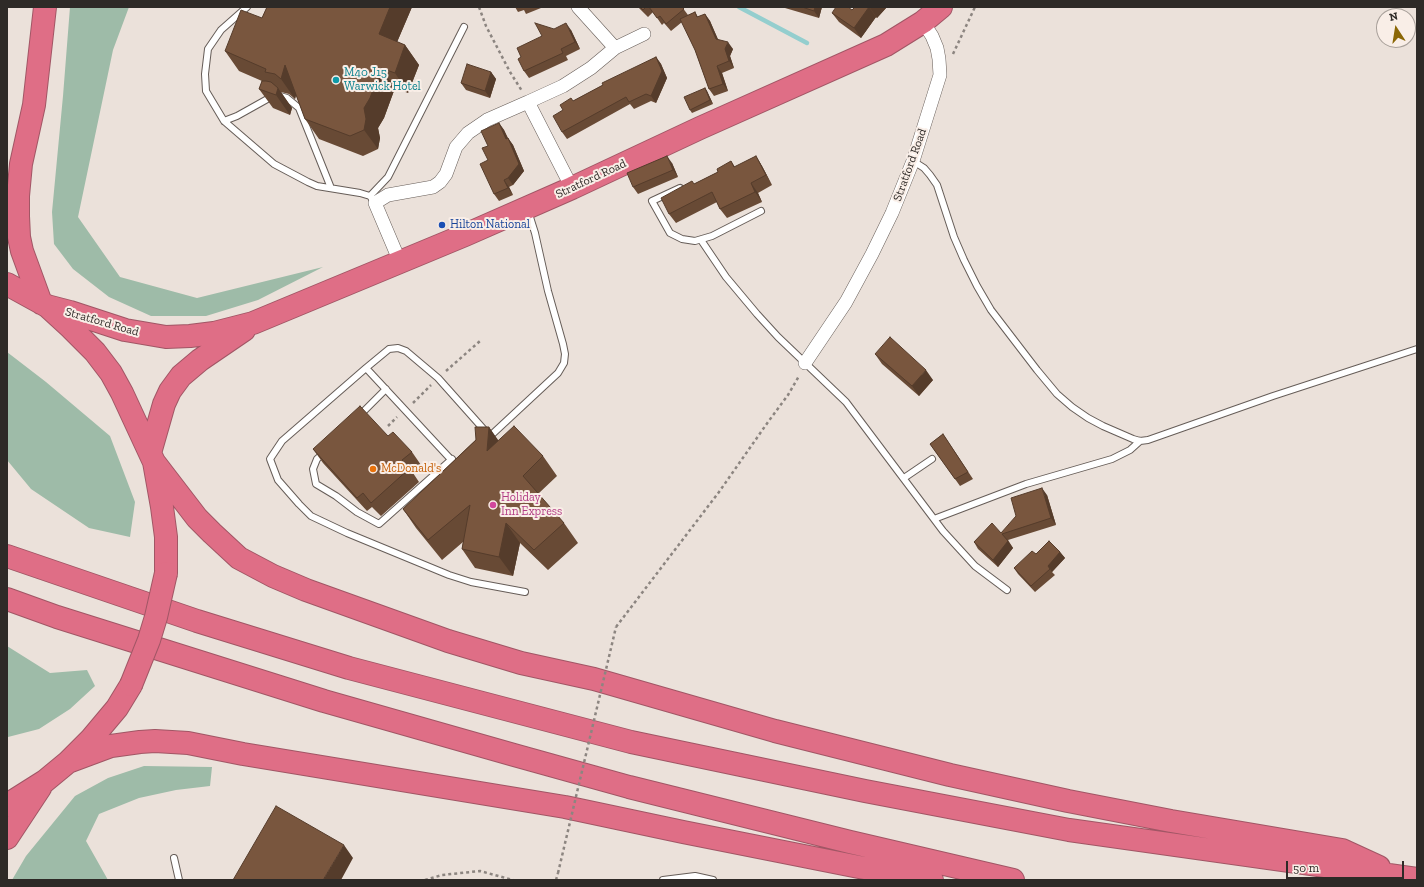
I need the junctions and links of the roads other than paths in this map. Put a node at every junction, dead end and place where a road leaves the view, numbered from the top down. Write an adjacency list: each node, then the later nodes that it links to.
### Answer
1 (45, 7): 21 (highway)
2 (247, 7): 10 (lane)
3 (578, 7): 8 (street)
4 (941, 7): 5 (highway, Stratford Road)
5 (923, 22): 11 (street, Stratford Road); 14 (highway, Stratford Road)
6 (464, 27): 15 (lane)
7 (644, 34): 8 (street)
8 (615, 48): 9 (street)
9 (528, 102): 14 (street); 15 (street)
10 (224, 121): 13 (lane); 13 (lane)
11 (913, 162): 24 (street, Stratford Road); 29 (lane)
12 (689, 184): 18 (lane)
13 (331, 188): 15 (lane)
14 (572, 188): 16 (highway, Stratford Road)
15 (372, 200): 19 (street)
16 (527, 208): 19 (highway, Stratford Road); 28 (lane)
17 (762, 211): 18 (lane)
18 (701, 240): 24 (lane)
19 (400, 262): 22 (highway, Stratford Road)
20 (7, 284): 21 (highway)
21 (44, 304): 22 (highway, Stratford Road); 32 (highway)
22 (253, 323): 32 (highway, Stratford Road)
23 (1417, 349): 29 (lane)
24 (805, 363): 36 (lane)
25 (366, 368): 26 (lane); 28 (lane); 40 (lane)
26 (386, 389): 27 (lane); 34 (lane)
27 (354, 421)
28 (490, 436): 30 (lane)
29 (1140, 441): 37 (lane)
30 (479, 446)
31 (328, 450): 34 (lane)
32 (152, 458): 42 (highway, bridge); 47 (highway)
33 (932, 459): 36 (lane)
34 (452, 460): 35 (lane)
35 (463, 461)
36 (904, 478): 37 (lane)
37 (934, 519): 39 (lane)
38 (7, 556): 47 (highway)
39 (1007, 590)
40 (525, 592)
41 (7, 599): 52 (highway)
42 (68, 762): 43 (highway); 51 (highway)
43 (45, 781): 44 (highway); 45 (highway)
44 (7, 805)
45 (7, 838)
46 (174, 858): 48 (lane)
47 (1409, 878)
48 (179, 880)
49 (663, 880): 50 (lane)
50 (713, 880)
51 (932, 880)
52 (1013, 880)

